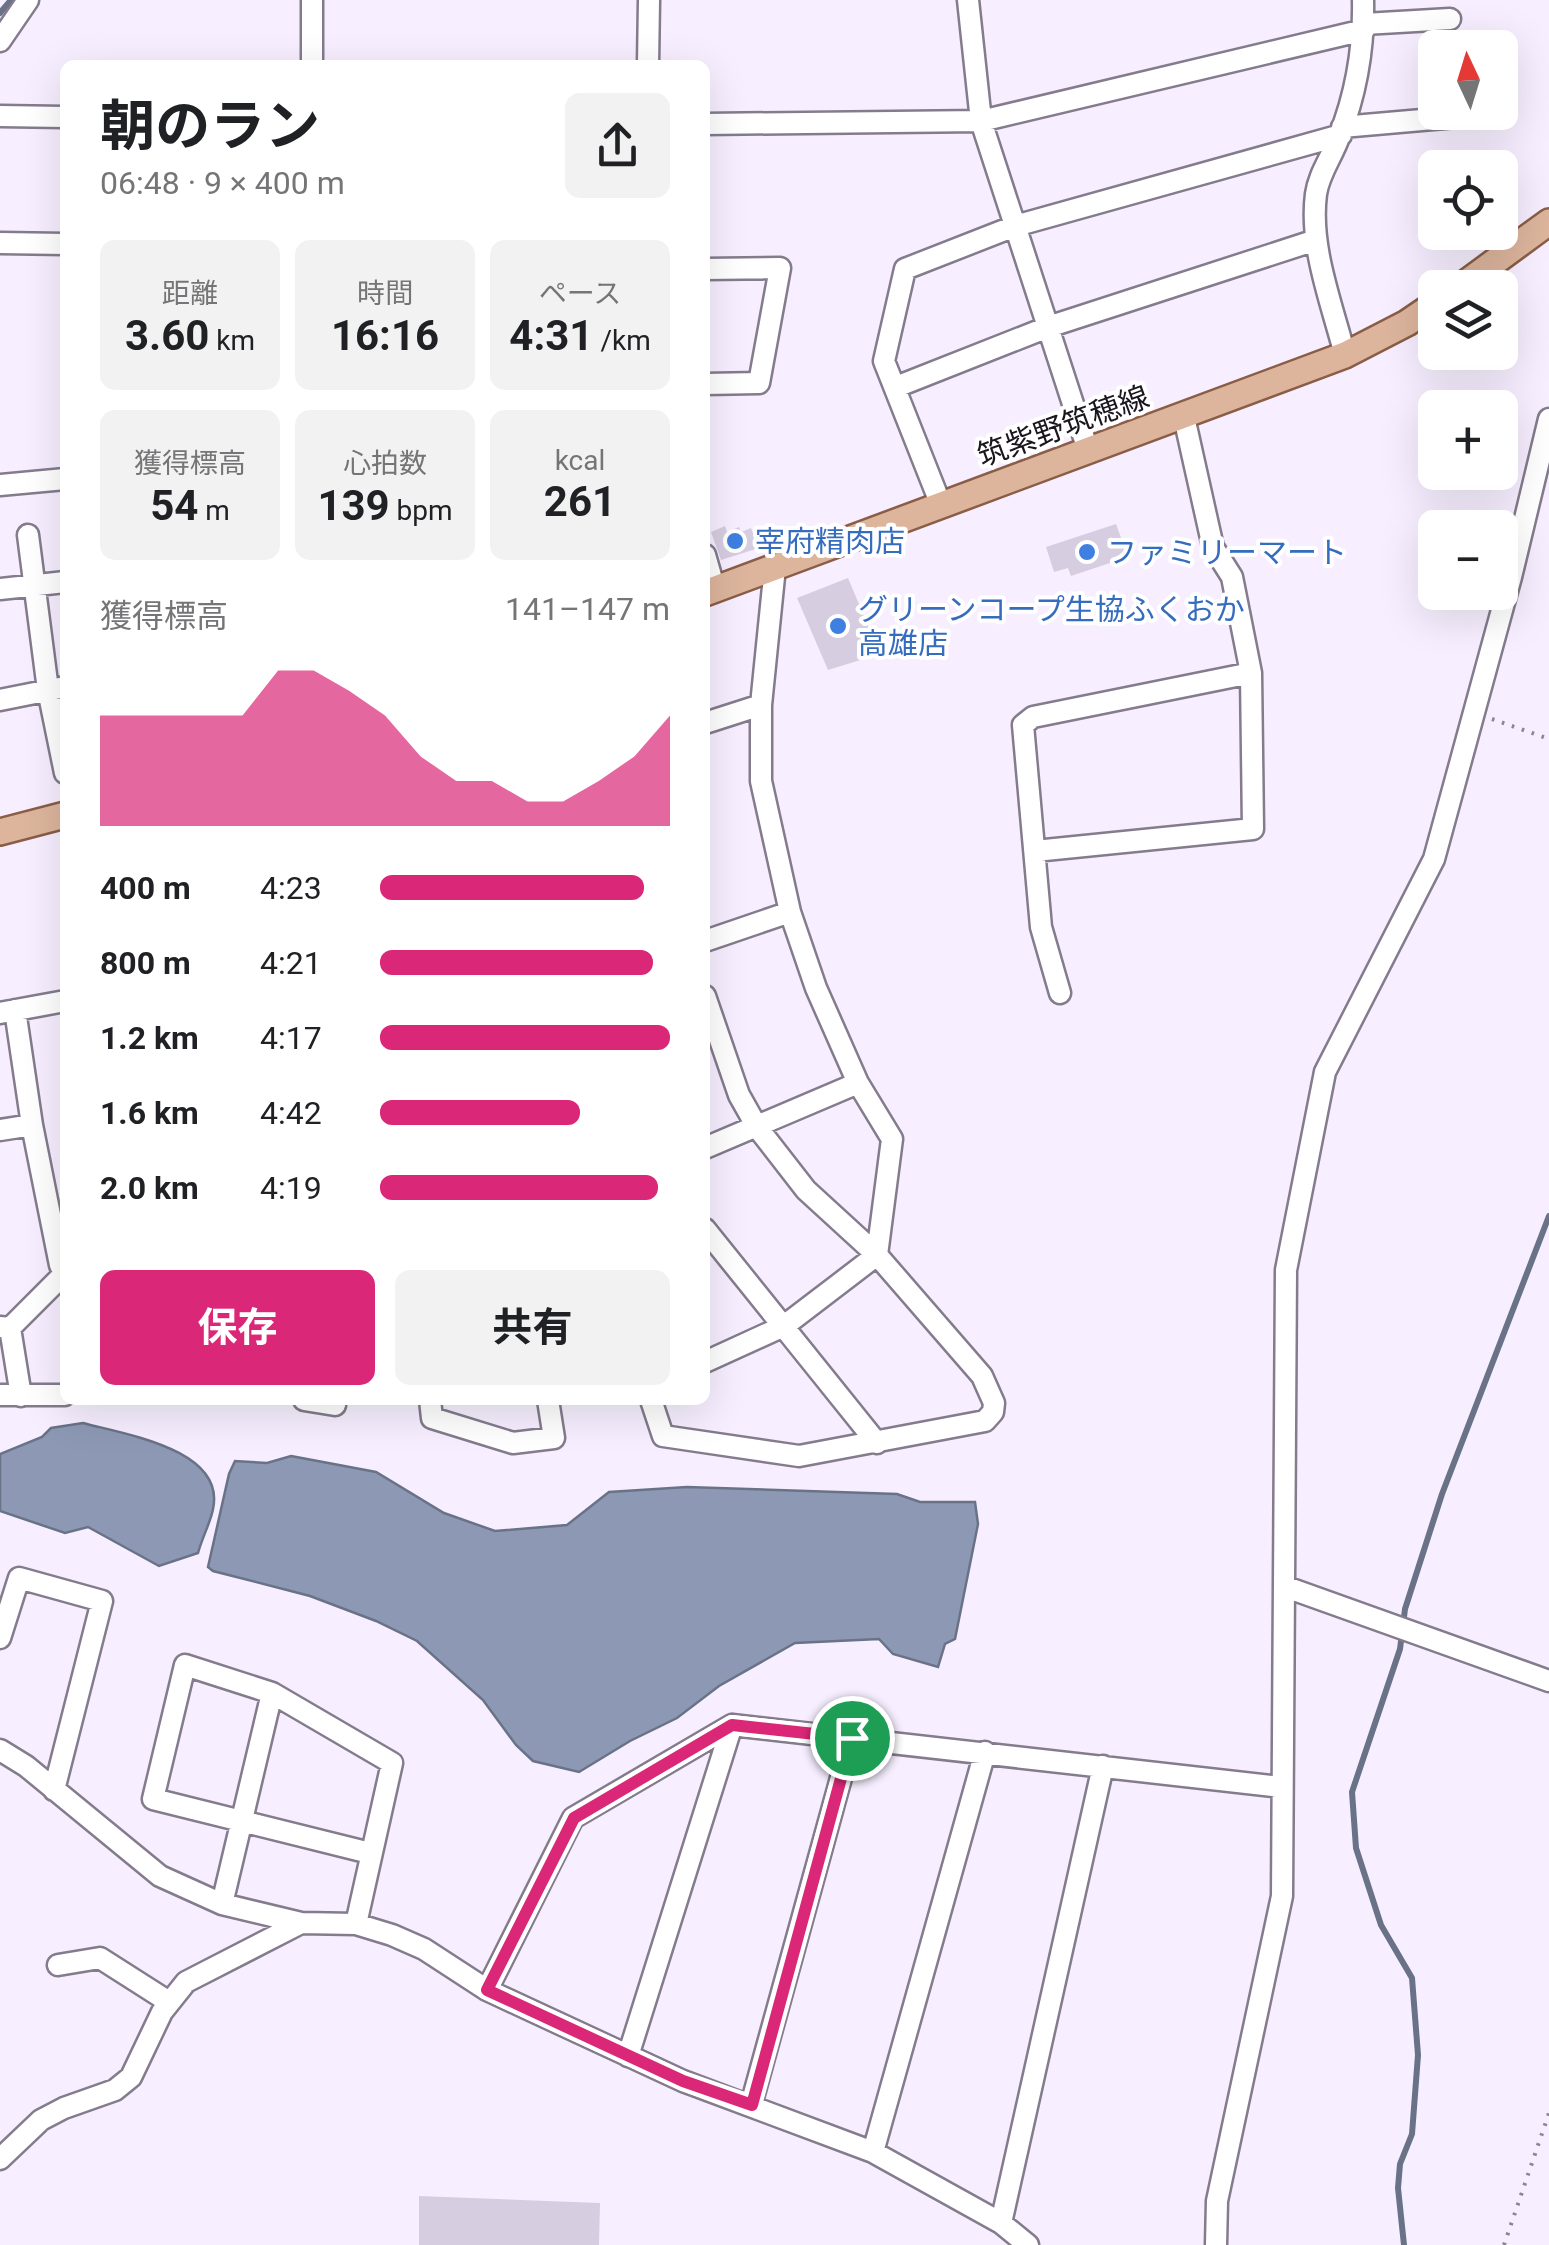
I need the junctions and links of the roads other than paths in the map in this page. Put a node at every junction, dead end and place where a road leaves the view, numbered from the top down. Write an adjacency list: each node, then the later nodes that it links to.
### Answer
1 (28, 0): 8 (street)
2 (312, 0): 9 (street)
3 (649, 0): 10 (street)
4 (968, 0): 13 (street)
5 (1363, 0): 7 (street)
6 (1450, 19): 7 (street)
7 (1364, 27): 13 (street); 16 (street)
8 (0, 41)
9 (312, 60)
10 (648, 60)
11 (0, 116): 12 (street)
12 (60, 117)
13 (981, 120): 15 (street); 18 (street)
14 (1418, 122): 16 (street)
15 (710, 124)
16 (1341, 131): 18 (street); 19 (street)
17 (1549, 222): 23 (main road)
18 (1016, 226): 25 (street); 28 (street)
19 (1316, 240): 25 (street); 26 (street)
20 (0, 244): 21 (street)
21 (60, 244)
22 (710, 269): 27 (street)
23 (1484, 270)
24 (1418, 315): 26 (main road, 筑紫野筑穂線)
25 (1048, 327): 28 (street); 31 (street)
26 (1344, 354): 29 (main road, 筑紫野筑穂線)
27 (710, 384)
28 (896, 386): 34 (street)
29 (1184, 417): 31 (main road, 筑紫野筑穂線); 41 (street)
30 (1549, 419): 74 (street)
31 (1088, 450): 34 (main road, 筑紫野筑穂線)
32 (60, 479): 33 (street)
33 (0, 485)
34 (941, 505): 36 (main road, 筑紫野筑穂線)
35 (28, 535): 38 (street)
36 (775, 567): 40 (main road, 筑紫野筑穂線); 44 (street)
37 (60, 583): 38 (street)
38 (35, 586): 39 (street); 42 (street)
39 (0, 589)
40 (710, 592)
41 (1250, 673): 49 (street); 49 (street)
42 (57, 689): 43 (street); 45 (street)
43 (0, 700)
44 (761, 705): 46 (street); 50 (street)
45 (60, 720)
46 (710, 721)
47 (60, 816): 48 (main road)
48 (0, 832)
49 (1034, 851): 52 (street)
50 (790, 912): 51 (street); 56 (street)
51 (710, 939)
52 (1060, 993)
53 (60, 1002): 55 (street)
54 (710, 1011): 58 (street)
55 (7, 1012): 57 (street)
56 (858, 1083): 58 (street); 62 (street)
57 (32, 1125): 59 (street); 63 (street)
58 (756, 1128): 60 (street); 62 (street)
59 (0, 1130)
60 (710, 1146)
61 (710, 1235): 65 (street)
62 (878, 1255): 65 (street); 73 (street)
63 (60, 1265)
64 (60, 1278): 66 (street)
65 (784, 1326): 67 (street); 73 (street)
66 (5, 1327): 69 (street)
67 (710, 1360)
68 (60, 1394): 69 (street)
69 (7, 1398)
70 (431, 1405): 71 (street)
71 (549, 1405)
72 (653, 1405): 73 (street)
73 (878, 1443)
74 (1286, 1587): 76 (street); 83 (street)
75 (0, 1638): 84 (street)
76 (1549, 1681)
77 (272, 1693): 85 (street); 85 (street); 86 (street)
78 (732, 1725): 79 (street); 91 (street); 93 (street)
79 (852, 1738): 81 (street); 94 (street)
80 (0, 1750): 84 (street)
81 (985, 1752): 82 (street); 95 (street)
82 (1103, 1766): 83 (street); 97 (street)
83 (1280, 1787): 99 (street)
84 (54, 1790): 87 (street)
85 (242, 1822): 86 (street); 87 (street)
86 (370, 1853): 89 (street)
87 (222, 1904): 88 (street)
88 (300, 1923): 89 (street); 92 (street)
89 (356, 1924): 91 (street)
90 (58, 1965): 92 (street)
91 (487, 1990): 93 (street)
92 (169, 2002): 96 (street)
93 (628, 2056): 94 (street)
94 (752, 2105): 95 (street)
95 (873, 2152): 97 (street)
96 (0, 2159)
97 (1001, 2224): 98 (street)
98 (1028, 2245)
99 (1216, 2245)

